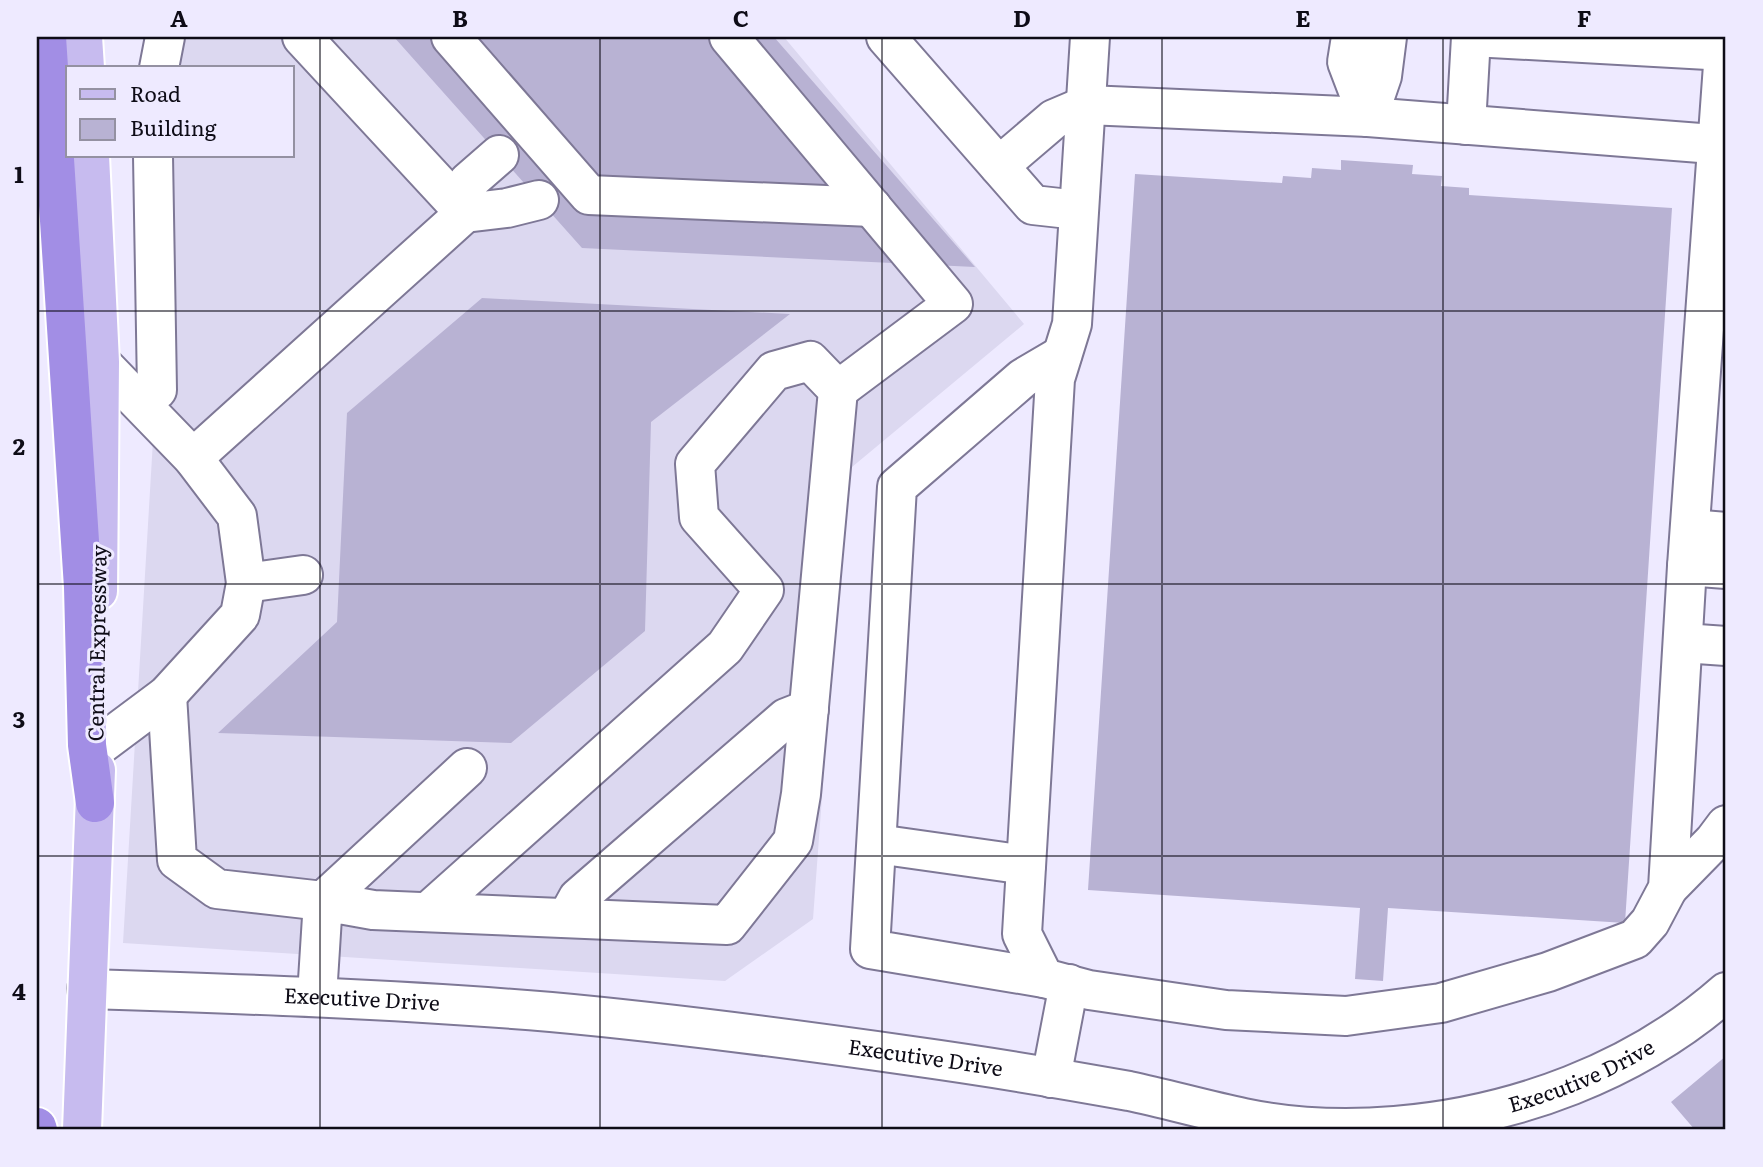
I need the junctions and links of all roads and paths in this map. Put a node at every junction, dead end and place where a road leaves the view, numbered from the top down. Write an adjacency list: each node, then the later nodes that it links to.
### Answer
1 (47, 37): 42 (highway)
2 (83, 37): 13 (main road)
3 (165, 37): 14 (street)
4 (302, 37): 26 (street)
5 (451, 37): 24 (street)
6 (729, 37): 24 (street)
7 (886, 37): 22 (street)
8 (1090, 37): 15 (street)
9 (1351, 37): 16 (street)
10 (1387, 37): 16 (street)
11 (1472, 37): 12 (street); 17 (street)
12 (1725, 51): 18 (street)
13 (85, 66)
14 (159, 66)
15 (1087, 105): 16 (street); 22 (street); 25 (street)
16 (1368, 117): 17 (street)
17 (1466, 125): 18 (street)
18 (1722, 145): 32 (street)
19 (499, 155): 26 (street)
20 (90, 158): 28 (main road, Central Expressway)
21 (153, 158): 29 (street)
22 (999, 166): 25 (street)
23 (539, 200): 26 (street)
24 (872, 207): 30 (street)
25 (1078, 210): 27 (street)
26 (465, 213): 31 (street)
27 (1062, 355): 44 (street); 45 (street)
28 (100, 362): 31 (street); 40 (main road, Central Expressway)
29 (157, 390)
30 (838, 390): 39 (street); 48 (street)
31 (193, 458): 35 (street)
32 (1701, 542): 33 (street); 36 (street)
33 (1726, 569)
34 (303, 575): 35 (street)
35 (246, 583): 38 (street)
36 (1683, 643): 37 (street); 46 (street)
37 (1726, 646)
38 (167, 695): 40 (street); 47 (street)
39 (809, 709): 49 (street); 49 (street)
40 (96, 748): 42 (main road, Central Expressway)
41 (467, 768): 47 (street)
42 (95, 803): 51 (main road, Central Expressway)
43 (1726, 825): 46 (street)
44 (877, 844): 45 (street); 50 (street)
45 (1026, 865): 50 (street)
46 (1668, 888): 50 (street)
47 (323, 901): 48 (street); 53 (street)
48 (428, 912): 49 (street)
49 (567, 918)
50 (1057, 981): 54 (street)
51 (87, 989): 53 (street, Executive Drive); 57 (main road, Central Expressway)
52 (1726, 992): 56 (street, Executive Drive)
53 (317, 996): 54 (street, Executive Drive)
54 (1051, 1078): 55 (street, Executive Drive)
55 (1247, 1125): 56 (street, Executive Drive)
56 (1427, 1126)
57 (82, 1130)

